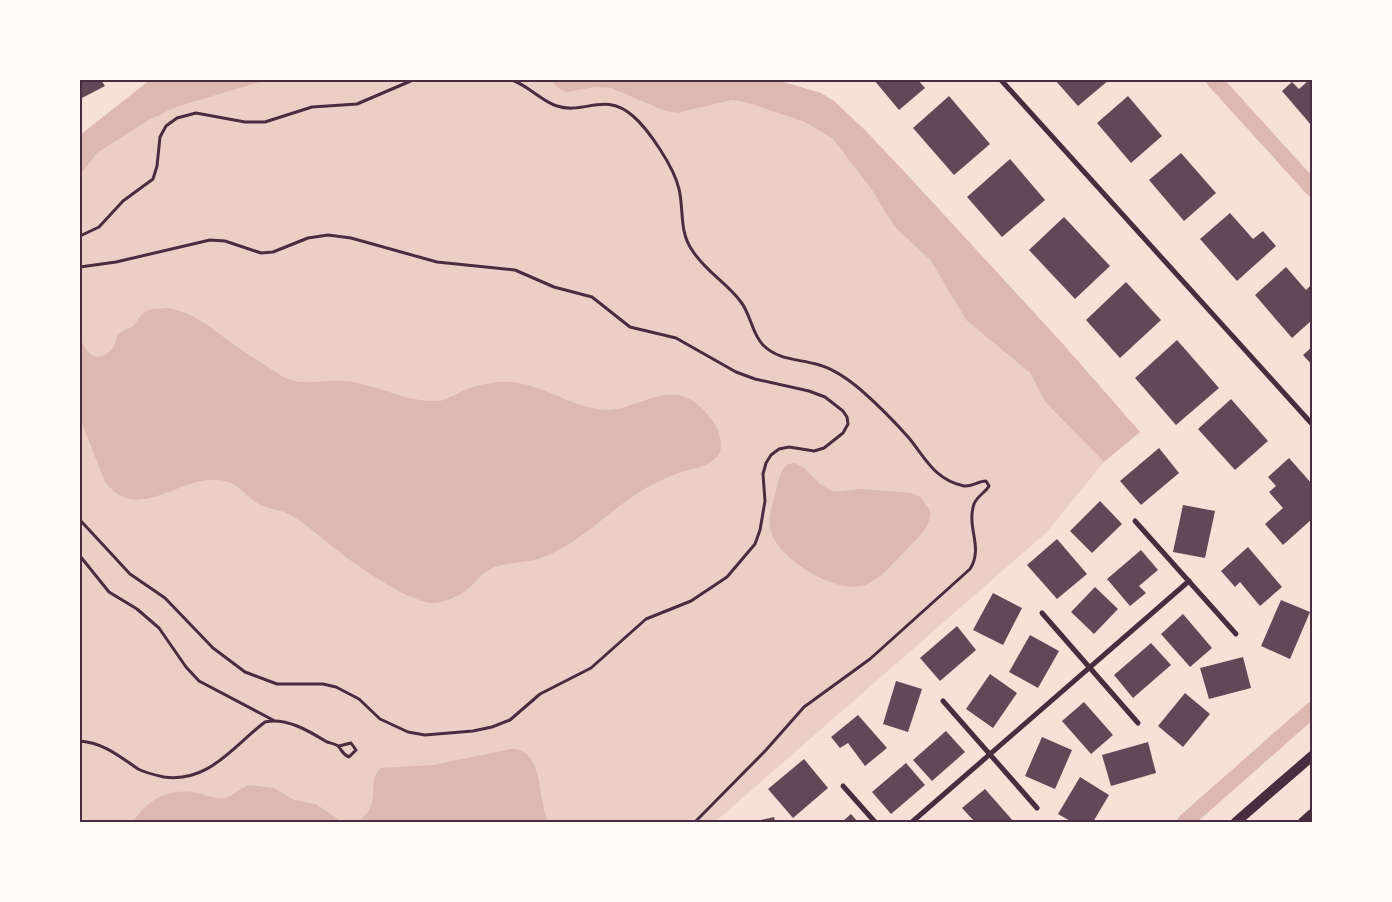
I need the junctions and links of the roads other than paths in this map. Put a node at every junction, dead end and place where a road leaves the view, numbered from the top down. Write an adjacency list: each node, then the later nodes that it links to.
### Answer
1 (413, 80): 4 (lane)
2 (512, 80): 24 (lane)
3 (1000, 80): 6 (street)
4 (80, 236)
5 (80, 267): 7 (lane)
6 (1312, 424)
7 (80, 520)
8 (1135, 521): 10 (street)
9 (80, 556): 15 (lane)
10 (1189, 581): 12 (street); 13 (street)
11 (1042, 613): 13 (street)
12 (1236, 634)
13 (1090, 667): 16 (street); 19 (street)
14 (943, 701): 19 (street)
15 (273, 720): 17 (lane); 18 (lane)
16 (1138, 723)
17 (80, 740)
18 (339, 746): 18 (lane)
19 (990, 754): 22 (street); 26 (street)
20 (1312, 756): 27 (main road)
21 (843, 786): 25 (street)
22 (1037, 808)
23 (1312, 814): 28 (main road)
24 (695, 822)
25 (875, 822)
26 (912, 822)
27 (1236, 822)
28 (1303, 822)

